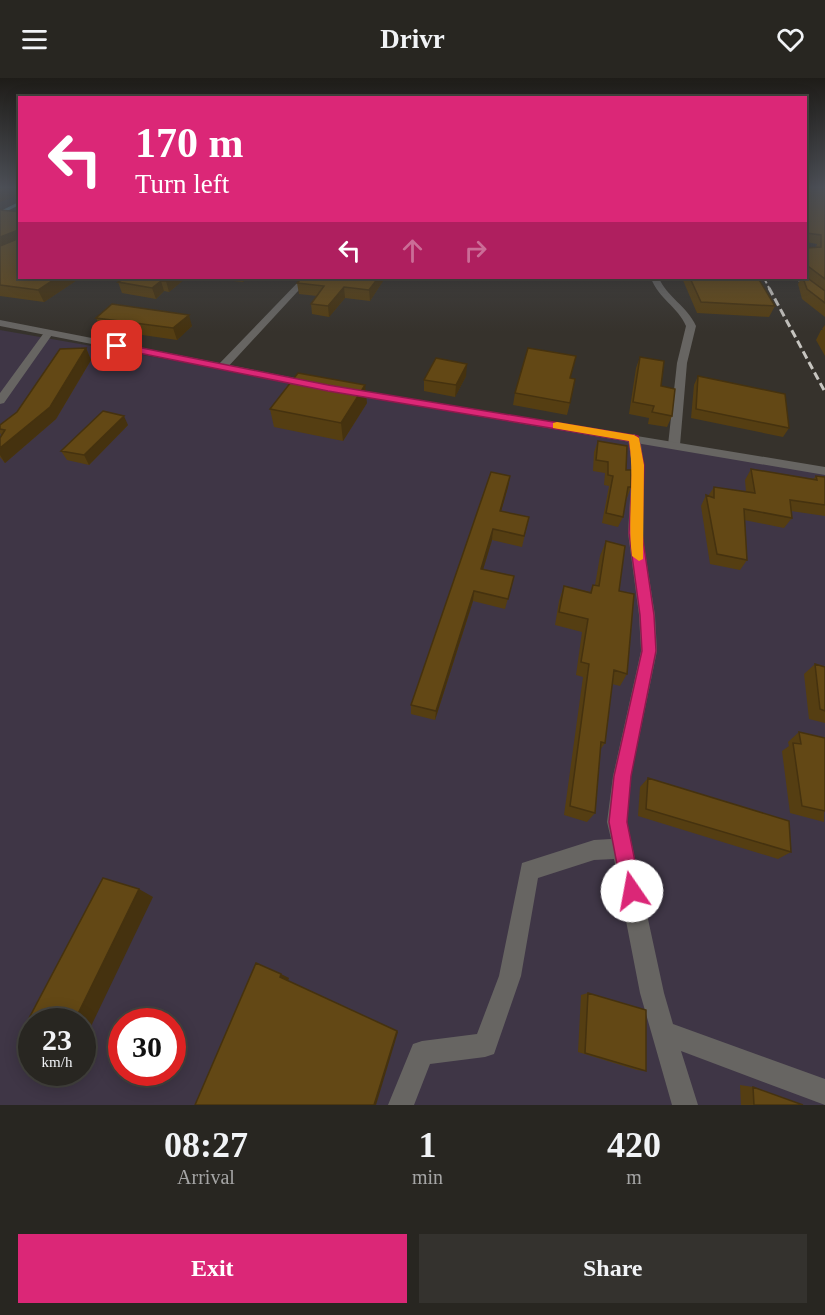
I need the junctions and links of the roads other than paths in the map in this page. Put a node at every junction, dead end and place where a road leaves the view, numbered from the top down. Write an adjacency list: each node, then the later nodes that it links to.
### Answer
1 (305, 279): 7 (street)
2 (656, 279): 10 (street)
3 (799, 279): 4 (street)
4 (825, 299)
5 (0, 323): 6 (street)
6 (49, 332): 7 (street); 8 (street)
7 (222, 367): 9 (street)
8 (0, 401)
9 (634, 438): 10 (street); 12 (street)
10 (674, 445): 11 (street)
11 (825, 471)
12 (623, 849): 13 (street); 15 (street)
13 (662, 1032): 14 (street); 16 (street)
14 (825, 1092)
15 (401, 1105)
16 (685, 1105)

